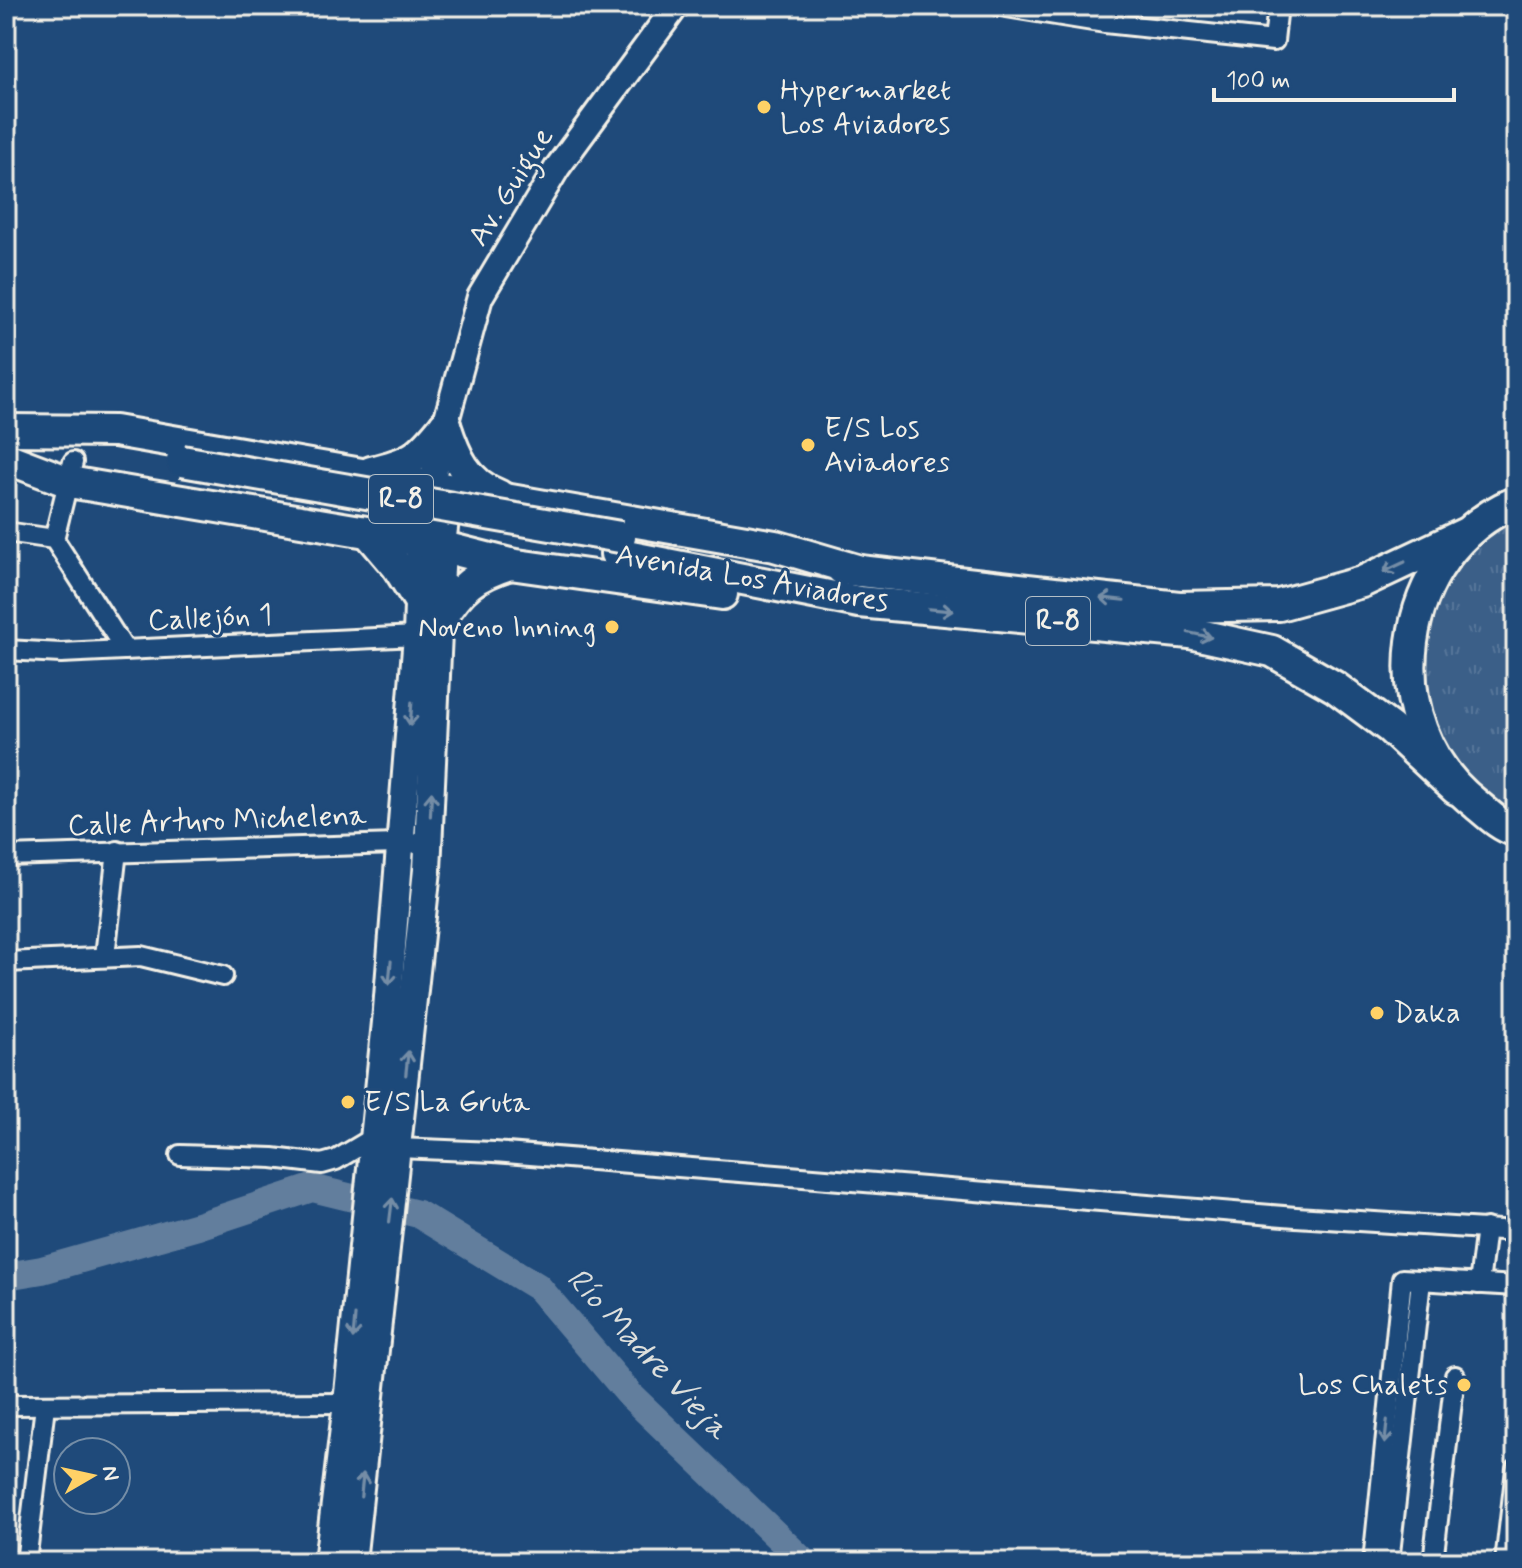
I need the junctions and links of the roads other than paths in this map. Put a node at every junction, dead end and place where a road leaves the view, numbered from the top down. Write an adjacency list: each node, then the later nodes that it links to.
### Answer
1 (676, 6): 4 (street, Av. Guigue)
2 (1000, 6): 3 (street)
3 (1278, 6)
4 (445, 425): 8 (main road); 9 (street, Av. Guigue); 10 (main road)
5 (7, 442): 6 (main road, Avenida Los Aviadores / R-8); 7 (main road, Avenida Los Aviadores / R-8); 8 (main road, R-8)
6 (181, 471): 7 (main road, Avenida Los Aviadores / R-8); 17 (main road, Avenida Los Aviadores / R-8)
7 (71, 472): 13 (main road); 15 (street)
8 (357, 475): 9 (main road, R-8)
9 (440, 489): 10 (main road); 16 (main road)
10 (515, 501): 19 (main road)
11 (1509, 501): 14 (main road, R-8)
12 (6, 532): 15 (street)
13 (368, 532): 16 (main road); 21 (main road)
14 (1464, 534): 19 (main road, Avenida Los Aviadores / R-8, one-way to 19); 24 (main road, R-8)
15 (54, 539): 23 (street)
16 (431, 544): 18 (main road, R-8); 21 (main road)
17 (618, 546): 19 (main road, Avenida Los Aviadores / R-8); 20 (main road, Avenida Los Aviadores / R-8)
18 (510, 564): 20 (main road, R-8); 21 (main road)
19 (860, 571)
20 (859, 602): 24 (main road, Avenida Los Aviadores / R-8, one-way to 24)
21 (425, 618): 23 (street, Callejón 1); 26 (main road, one-way to 21); 27 (main road, one-way to 27)
22 (6, 650): 23 (street, Callejón 1)
23 (125, 650)
24 (1456, 789): 25 (main road, R-8)
25 (1516, 831)
26 (429, 843): 27 (street, Calle Arturo Michelena); 35 (main road, one-way to 26)
27 (401, 844): 28 (street, Calle Arturo Michelena); 33 (main road, one-way to 33)
28 (117, 851): 29 (street, Calle Arturo Michelena); 30 (street)
29 (6, 856)
30 (105, 956): 31 (street); 32 (street)
31 (6, 962)
32 (223, 976)
33 (373, 1138): 34 (street); 38 (main road)
34 (180, 1155)
35 (397, 1158): 36 (street); 38 (main road, one-way to 35)
36 (1486, 1228): 37 (street); 39 (street)
37 (1516, 1231)
38 (373, 1251): 43 (main road, one-way to 43); 49 (main road, one-way to 38)
39 (1479, 1284): 40 (street); 42 (street)
40 (1516, 1286)
41 (1455, 1376): 52 (street)
42 (1400, 1386): 50 (street, one-way to 50); 51 (street)
43 (347, 1403): 45 (street); 48 (main road)
44 (6, 1405): 45 (street)
45 (45, 1406): 47 (street)
46 (1516, 1469): 53 (street)
47 (26, 1562)
48 (328, 1562)
49 (352, 1562)
50 (1373, 1562)
51 (1389, 1562)
52 (1433, 1562)
53 (1505, 1562)

